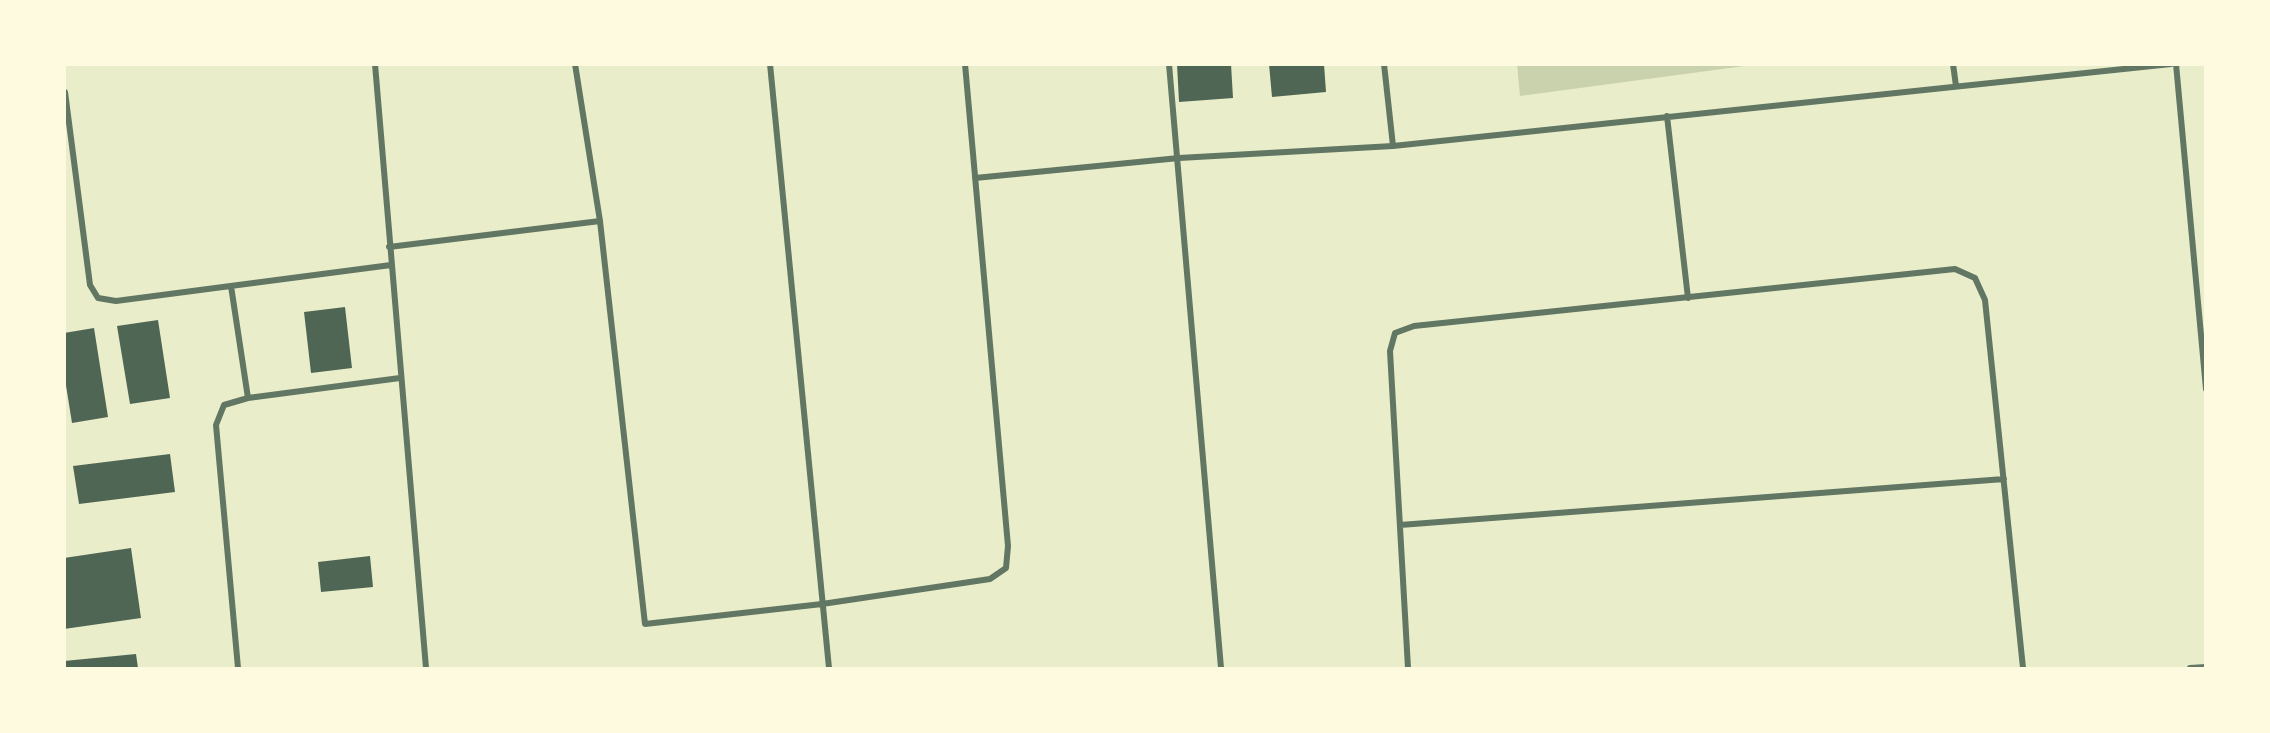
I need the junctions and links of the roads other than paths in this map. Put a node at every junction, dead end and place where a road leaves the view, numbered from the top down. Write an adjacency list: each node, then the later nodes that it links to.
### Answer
1 (375, 64): 17 (street)
2 (575, 64): 16 (street)
3 (770, 64): 26 (street)
4 (966, 64): 15 (street)
5 (1168, 64): 14 (street)
6 (1384, 64): 13 (street)
7 (1953, 64): 10 (street)
8 (2171, 64): 10 (street)
9 (2176, 64): 22 (street)
10 (1956, 86): 12 (street)
11 (65, 92): 19 (street)
12 (1668, 116): 13 (street); 20 (street)
13 (1392, 146): 14 (street)
14 (1179, 158): 15 (street); 31 (street)
15 (975, 178): 26 (street)
16 (600, 221): 17 (street); 26 (street)
17 (389, 247): 18 (street)
18 (391, 265): 19 (street); 21 (street)
19 (231, 286): 23 (street)
20 (1688, 298): 24 (street); 25 (street)
21 (400, 378): 23 (street); 29 (street)
22 (2205, 389)
23 (248, 398): 28 (street)
24 (2004, 479): 25 (street); 33 (street)
25 (1400, 525): 32 (street)
26 (822, 604): 30 (street)
27 (2205, 667): 34 (street)
28 (238, 669)
29 (426, 669)
30 (830, 669)
31 (1221, 669)
32 (1408, 669)
33 (2023, 669)
34 (2190, 669)

